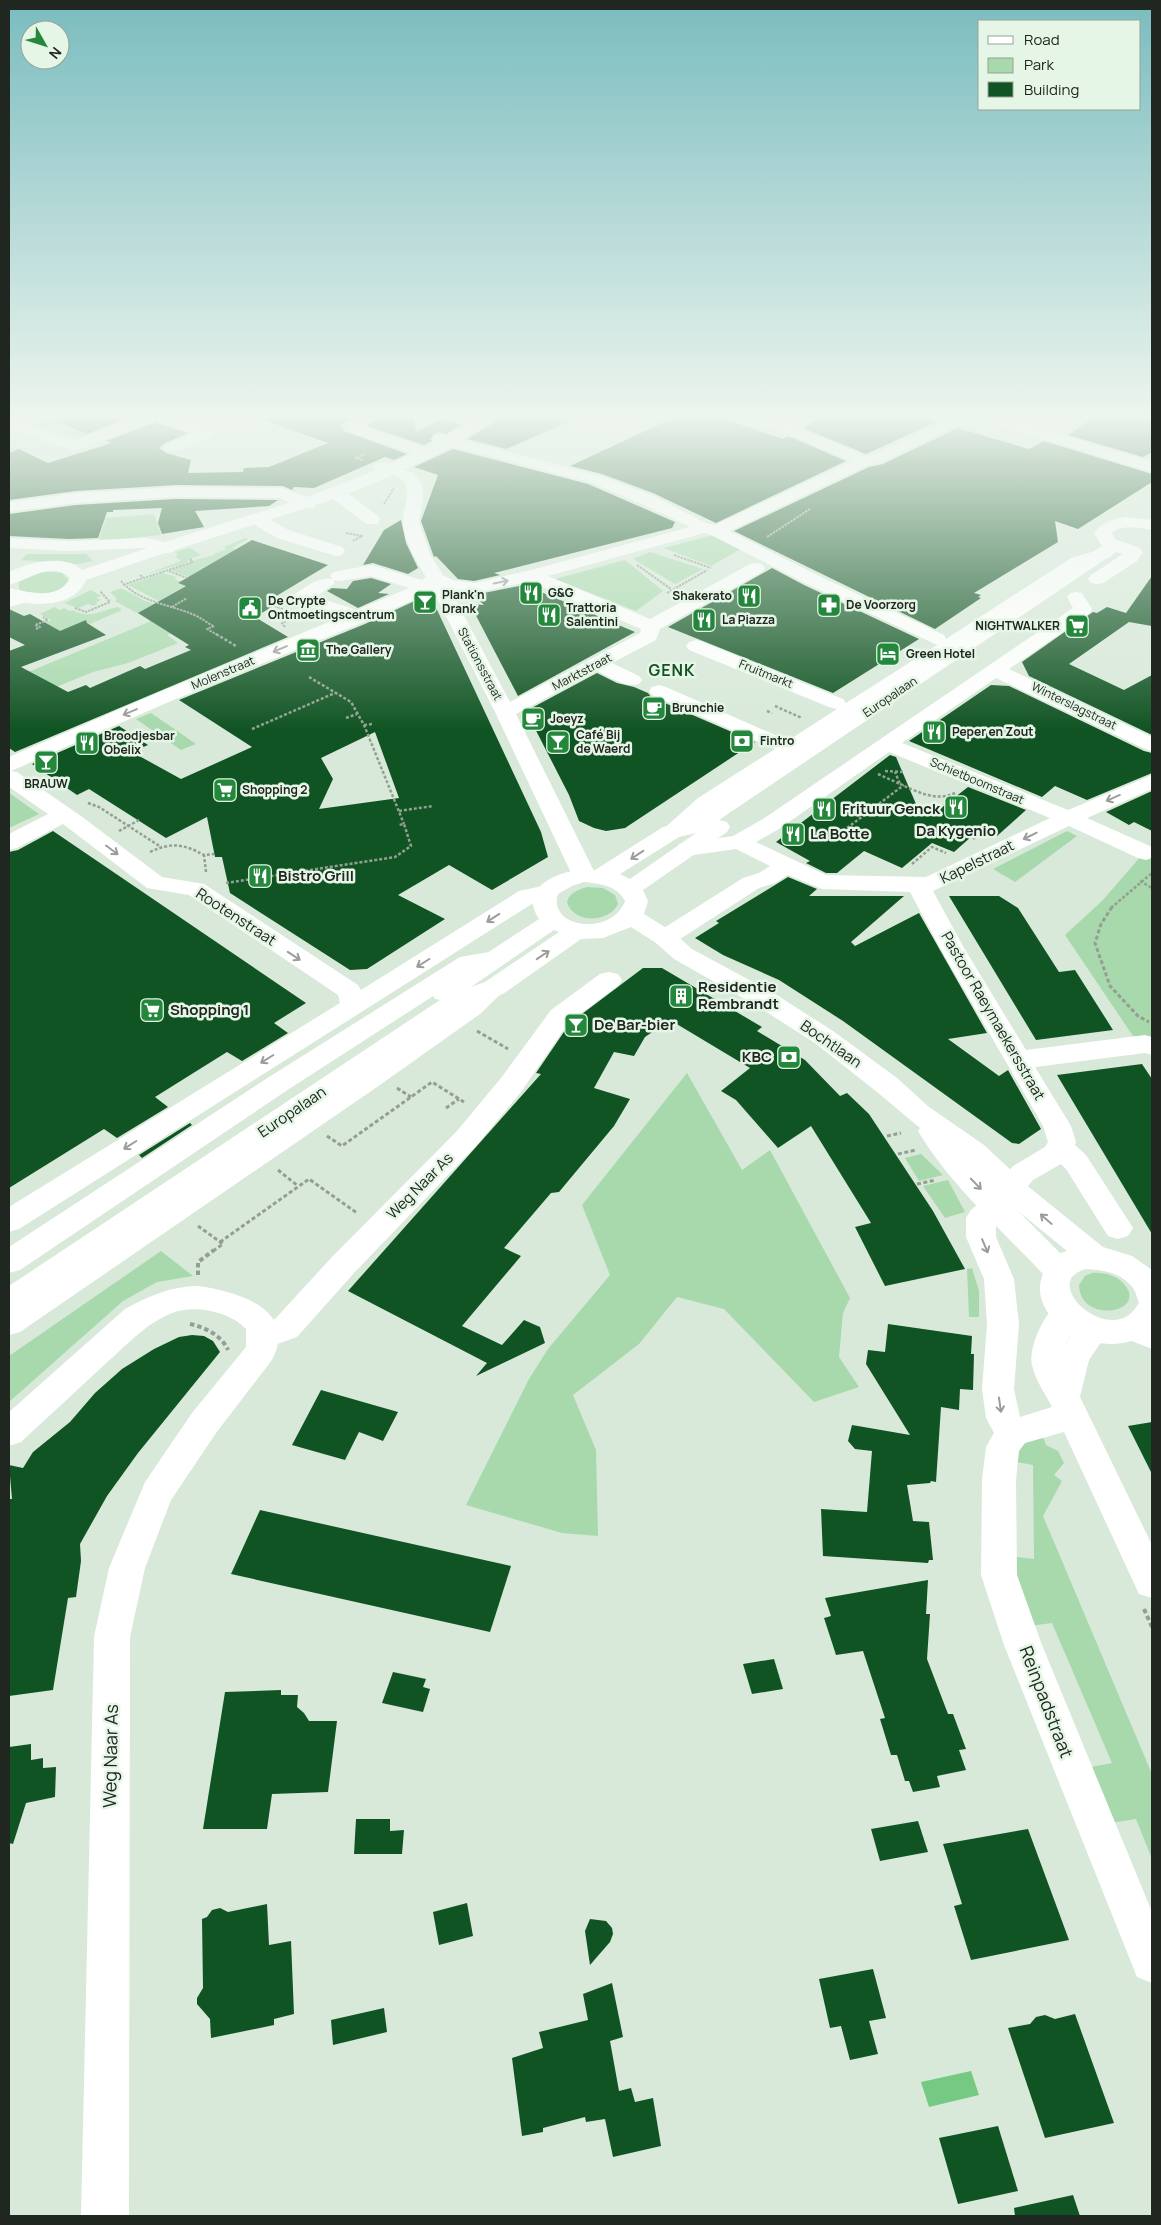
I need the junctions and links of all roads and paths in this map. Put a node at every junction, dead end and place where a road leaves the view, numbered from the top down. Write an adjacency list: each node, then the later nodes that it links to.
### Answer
1 (258, 522): 10 (street)
2 (262, 522): 12 (street)
3 (410, 522): 26 (street, Stationsstraat)
4 (691, 522): 7 (street)
5 (736, 522): 8 (street)
6 (1140, 522): 11 (street)
7 (699, 526): 8 (street); 26 (street, one-way to 7)
8 (717, 531): 39 (street)
9 (9, 543): 10 (street)
10 (167, 548): 20 (street)
11 (1110, 549): 14 (street); 24 (street, Europalaan); 83 (street, Europalaan)
12 (336, 551)
13 (667, 552): 17 (path)
14 (1134, 552): 15 (street); 29 (street, Europalaan)
15 (1152, 552)
16 (634, 563): 27 (path)
17 (711, 568)
18 (756, 568): 37 (street)
19 (168, 571): 22 (path)
20 (75, 574): 25 (street); 25 (street)
21 (143, 578): 31 (path)
22 (187, 578)
23 (541, 580): 37 (street)
24 (1047, 581): 39 (street, Europalaan); 72 (street, Europalaan)
25 (11, 583)
26 (431, 583): 33 (street, Molenstraat); 33 (street); 51 (street, Stationsstraat)
27 (672, 589)
28 (100, 591): 32 (path)
29 (1081, 592): 43 (street, Europalaan); 87 (street, Europalaan); 89 (street, Europalaan)
30 (187, 598): 31 (path)
31 (171, 607): 40 (path)
32 (72, 608)
33 (353, 616): 62 (street, Molenstraat, one-way to 62)
34 (292, 617): 35 (path)
35 (286, 621)
36 (44, 622): 38 (path)
37 (651, 626): 42 (street, Marktstraat)
38 (36, 629)
39 (937, 640): 48 (street, Europalaan)
40 (230, 643)
41 (696, 646): 48 (street, Fruitmarkt)
42 (597, 664): 45 (street); 51 (street, Marktstraat)
43 (994, 670): 60 (street, Europalaan); 61 (street, Winterslagstraat)
44 (309, 677): 47 (path)
45 (632, 680)
46 (659, 691): 59 (street)
47 (336, 693): 53 (path); 58 (path)
48 (836, 704): 59 (street, Europalaan)
49 (775, 706): 55 (path)
50 (767, 711): 52 (path)
51 (505, 712): 98 (street, Stationsstraat)
52 (772, 713)
53 (357, 714): 54 (path); 57 (path)
54 (346, 718)
55 (803, 718)
56 (372, 724): 57 (path)
57 (364, 725): 75 (path)
58 (252, 728)
59 (773, 741): 72 (street, Europalaan)
60 (887, 744): 77 (street, Schietboomstraat); 85 (street, Europalaan)
61 (1152, 746)
62 (9, 765)
63 (908, 769): 65 (path)
64 (883, 770): 65 (path)
65 (895, 772): 69 (path)
66 (877, 773): 69 (path)
67 (9, 777): 76 (street, Rootenstraat)
68 (1152, 781): 77 (street, Kapelstraat, one-way to 77)
69 (900, 784): 70 (path)
70 (904, 785): 71 (path); 84 (path)
71 (961, 788)
72 (706, 803): 83 (street, Europalaan)
73 (433, 806): 75 (path)
74 (99, 807): 81 (path)
75 (399, 811): 79 (path)
76 (66, 816): 86 (street); 93 (street, Rootenstraat, one-way to 93)
77 (1067, 819): 94 (street, Schietboomstraat); 99 (street, Kapelstraat, one-way to 99)
78 (139, 820): 81 (path)
79 (404, 824): 80 (path); 97 (path)
80 (399, 825)
81 (128, 826): 82 (path); 88 (path)
82 (124, 828)
83 (671, 832): 98 (street, Europalaan, one-way to 98)
84 (839, 834)
85 (739, 842): 87 (street, Europalaan); 95 (street, Kapelstraat)
86 (9, 843)
87 (712, 846): 89 (street, Europalaan)
88 (161, 847): 91 (path); 93 (path)
89 (687, 849): 103 (street, Europalaan)
90 (214, 854): 91 (path)
91 (204, 855): 101 (path)
92 (953, 856): 99 (path)
93 (128, 863): 101 (street, Rootenstraat)
94 (1149, 863): 100 (path)
95 (787, 865): 99 (street, Kapelstraat); 108 (street)
96 (305, 866): 97 (path)
97 (306, 870): 101 (path)
98 (586, 870): 103 (street); 104 (street, Europalaan)
99 (914, 876): 117 (street, Pastoor Raeymaekersstraat)
100 (1140, 882): 102 (path); 113 (path)
101 (212, 888): 112 (street, Rootenstraat, one-way to 112)
102 (1152, 888)
103 (630, 889): 106 (street)
104 (547, 892): 105 (street); 112 (street, one-way to 112)
105 (553, 920): 107 (street); 109 (street, Europalaan)
106 (623, 922): 107 (street); 108 (street, Bochtlaan)
107 (578, 930): 111 (street, Europalaan, one-way to 107)
108 (674, 946): 123 (street, Bochtlaan)
109 (495, 959): 112 (street); 143 (street, Europalaan)
110 (609, 980): 122 (street, Weg Naar As)
111 (494, 988): 145 (street, Europalaan); 147 (street)
112 (359, 1018): 134 (street, one-way to 134); 140 (street)
113 (1152, 1023)
114 (476, 1031): 115 (path)
115 (486, 1036)
116 (1152, 1046): 117 (street)
117 (1019, 1060): 126 (street, Pastoor Raeymaekersstraat)
118 (396, 1088): 119 (path)
119 (411, 1097): 120 (path); 124 (path)
120 (459, 1099): 121 (path); 122 (path)
121 (446, 1108)
122 (486, 1116): 136 (street, Weg Naar As)
123 (910, 1123): 125 (path); 133 (street, Bochtlaan)
124 (326, 1136)
125 (887, 1136)
126 (1060, 1147): 133 (street); 137 (street)
127 (919, 1149): 128 (path)
128 (898, 1154)
129 (277, 1170): 132 (path)
130 (941, 1178): 131 (path)
131 (917, 1184)
132 (298, 1186): 136 (path); 138 (path)
133 (1004, 1196): 139 (street, Bochtlaan, one-way to 133); 141 (street, Bochtlaan); 153 (street, one-way to 153)
134 (11, 1221)
135 (198, 1226): 138 (path)
136 (378, 1228): 150 (street, Weg Naar As)
137 (1118, 1228)
138 (220, 1242): 142 (path)
139 (1093, 1256): 141 (street, Bochtlaan); 144 (street, Bochtlaan)
140 (9, 1262)
141 (1058, 1272): 146 (street)
142 (205, 1280)
143 (9, 1282)
144 (1152, 1298)
145 (9, 1302)
146 (1067, 1314): 149 (street); 151 (street)
147 (9, 1323)
148 (1146, 1325): 149 (street)
149 (1094, 1329): 151 (street)
150 (263, 1336): 152 (street); 156 (street, Weg Naar As)
151 (1068, 1407): 153 (street); 154 (street)
152 (9, 1432)
153 (1013, 1432): 155 (street, Reinpadstraat)
154 (1152, 1582)
155 (1152, 1962)
156 (106, 2216)

